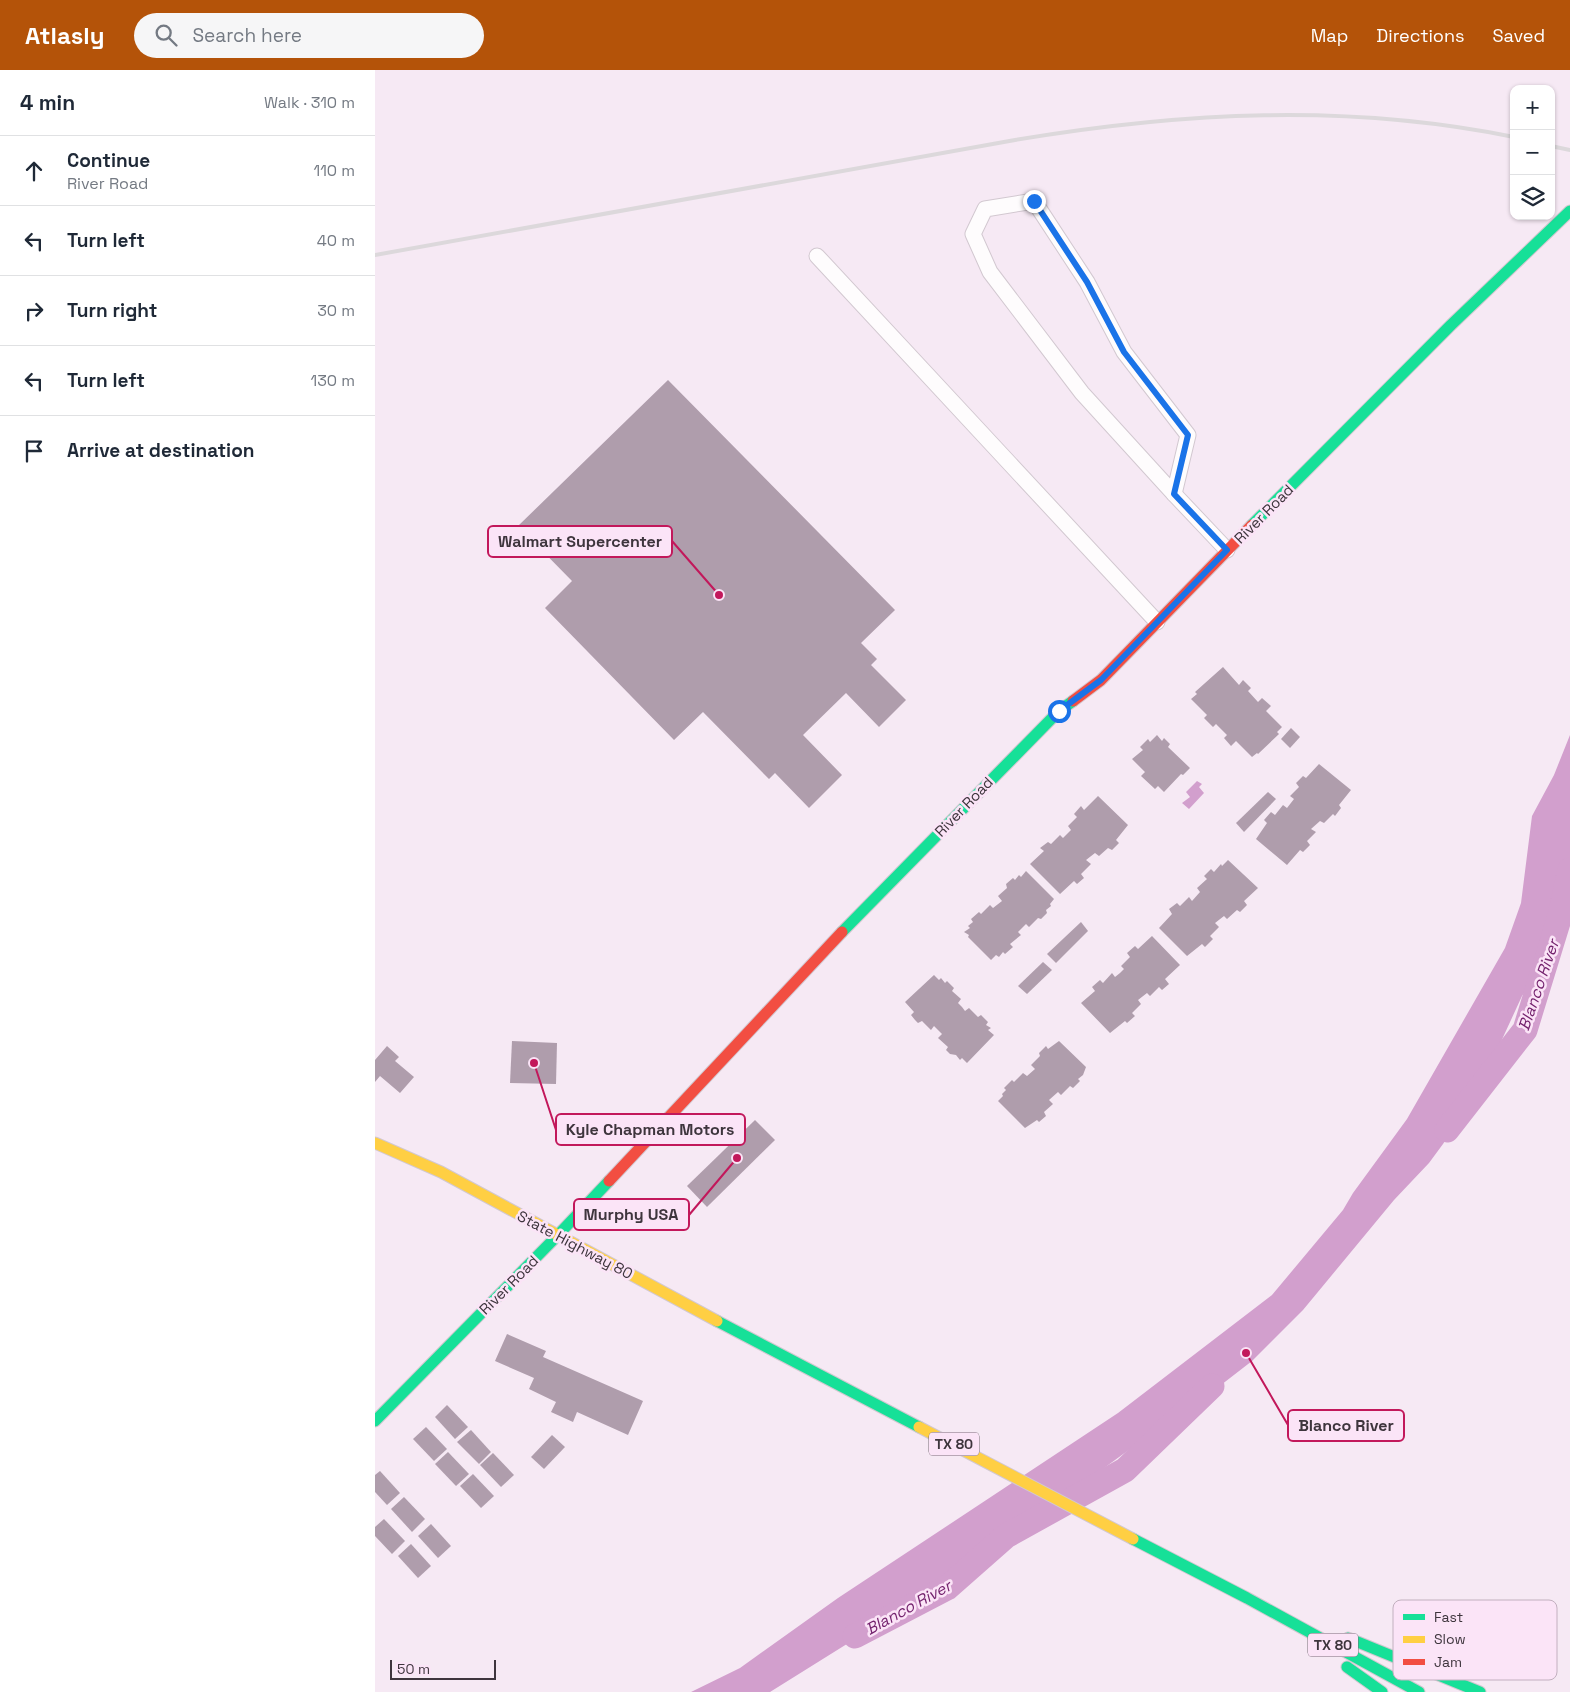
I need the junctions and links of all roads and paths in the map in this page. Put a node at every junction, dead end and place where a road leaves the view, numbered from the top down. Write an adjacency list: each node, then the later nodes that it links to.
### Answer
1 (1570, 211): 4 (street, River Road)
2 (817, 256): 5 (street)
3 (1174, 494): 3 (street); 4 (street)
4 (1227, 550): 5 (street, River Road)
5 (1157, 622): 7 (street, River Road)
6 (375, 1143): 7 (street, State Highway 80 / TX 80)
7 (558, 1235): 8 (street, River Road); 9 (street, State Highway 80 / TX 80)
8 (375, 1421)
9 (1247, 1598): 10 (street); 11 (street, TX 80); 14 (street)
10 (1393, 1657)
11 (1393, 1678)
12 (1397, 1680): 15 (street, TX 80)
13 (1451, 1680): 16 (street)
14 (1382, 1692)
15 (1419, 1692)
16 (1481, 1692)

